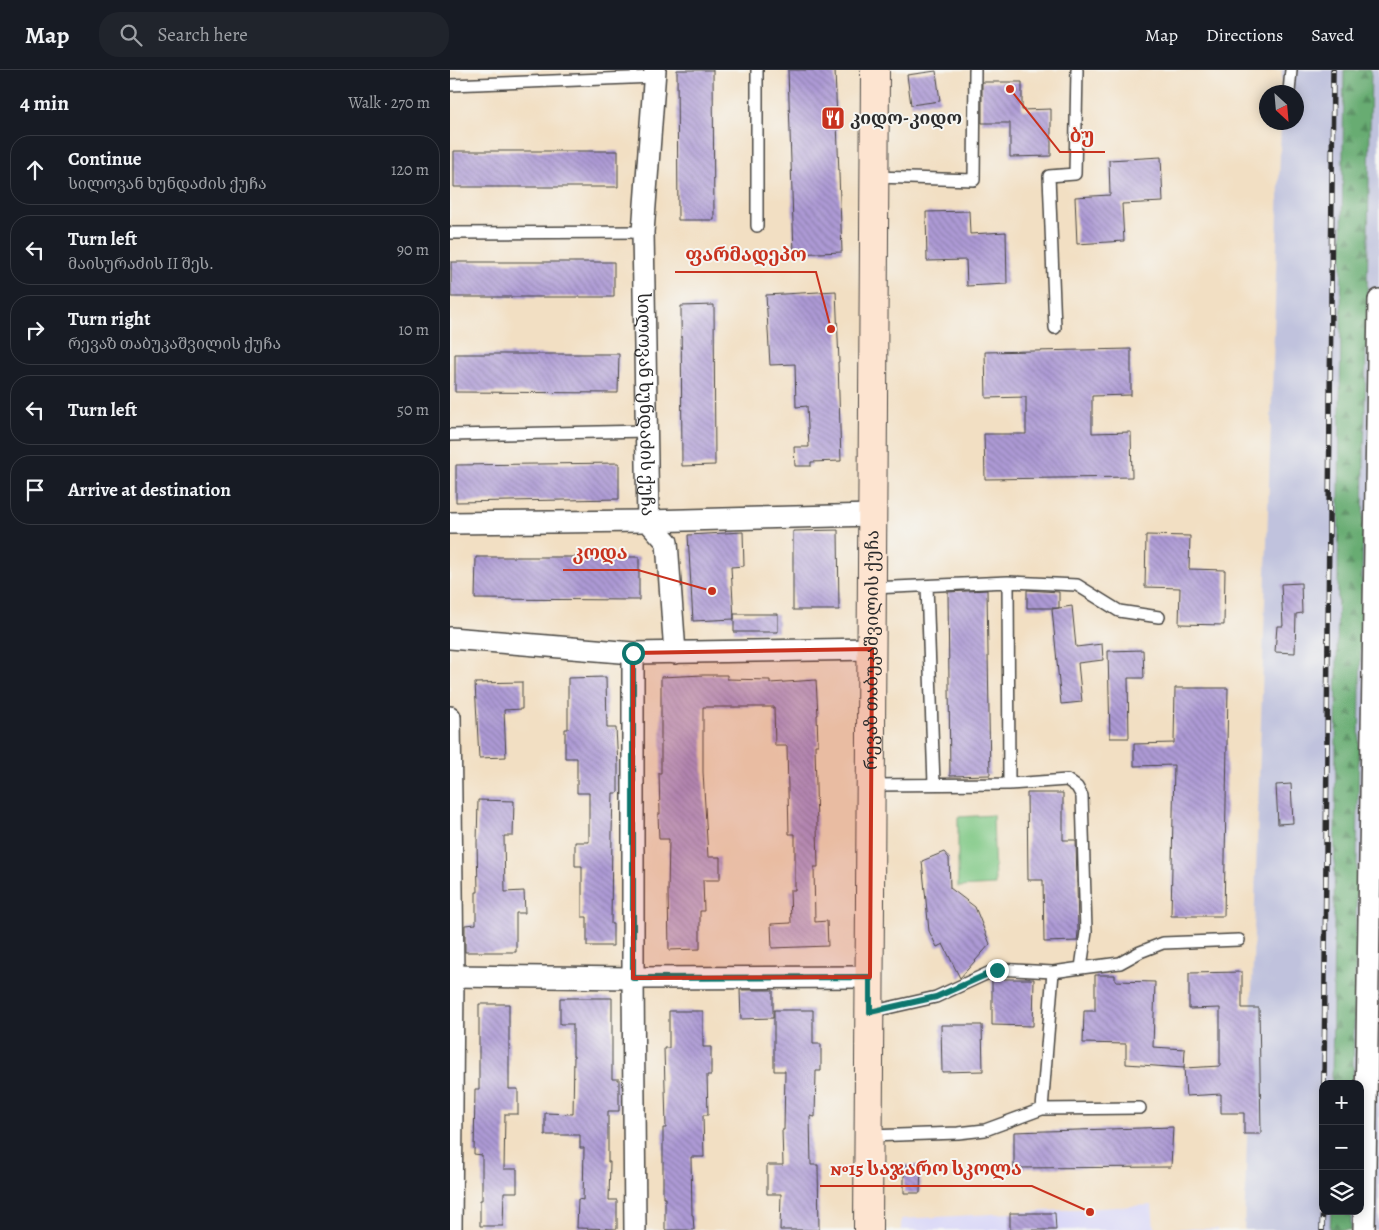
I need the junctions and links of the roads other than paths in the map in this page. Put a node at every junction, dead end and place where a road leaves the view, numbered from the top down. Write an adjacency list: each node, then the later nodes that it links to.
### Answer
1 (757, 70): 10 (lane)
2 (876, 70): 9 (main road, რევაზ თაბუკაშვილის ქუჩა)
3 (975, 70): 9 (lane)
4 (1077, 70): 14 (lane)
5 (1291, 70): 8 (lane)
6 (655, 74): 7 (lane); 11 (street, სილოვან ხუნდაძის ქუჩა)
7 (450, 85)
8 (1290, 85)
9 (875, 177): 17 (main road, რევაზ თაბუკაშვილის ქუჩა)
10 (758, 226)
11 (643, 232): 12 (lane); 15 (street, სილოვან ხუნდაძის ქუჩა)
12 (450, 233)
13 (1379, 300): 45 (street)
14 (1054, 328)
15 (647, 431): 16 (lane); 18 (street, სილოვან ხუნდაძის ქუჩა)
16 (450, 435)
17 (873, 514): 18 (street); 22 (main road, რევაზ თაბუკაშვილის ქუჩა)
18 (648, 521): 19 (street); 27 (street, სილოვან ხუნდაძის ქუჩა)
19 (450, 523)
20 (1008, 582): 21 (lane); 23 (lane); 30 (lane)
21 (927, 586): 22 (lane); 29 (lane)
22 (872, 588): 25 (main road, რევაზ თაბუკაშვილის ქუჩა)
23 (1159, 617)
24 (450, 638): 26 (street)
25 (872, 649): 27 (street); 31 (main road, რევაზ თაბუკაშვილის ქუჩა)
26 (633, 653): 27 (street); 37 (street)
27 (675, 653)
28 (450, 718): 35 (street)
29 (934, 784): 30 (lane); 31 (lane)
30 (1009, 784): 33 (lane)
31 (871, 785): 36 (main road, რევაზ თაბუკაშვილის ქუჩა)
32 (1239, 940): 33 (lane)
33 (1081, 968): 34 (lane)
34 (1053, 972): 38 (lane); 40 (lane)
35 (452, 976): 37 (street); 42 (street)
36 (870, 977): 37 (street); 38 (main road, რევაზ თაბუკაშვილის ქუჩა)
37 (633, 978): 43 (street)
38 (870, 1012): 41 (main road, რევაზ თაბუკაშვილის ქუჩა)
39 (1140, 1108): 40 (lane)
40 (1042, 1109): 41 (lane)
41 (869, 1136): 44 (main road, რევაზ თაბუკაშვილის ქუჩა)
42 (451, 1230)
43 (635, 1230)
44 (868, 1230)
45 (1364, 1230)

